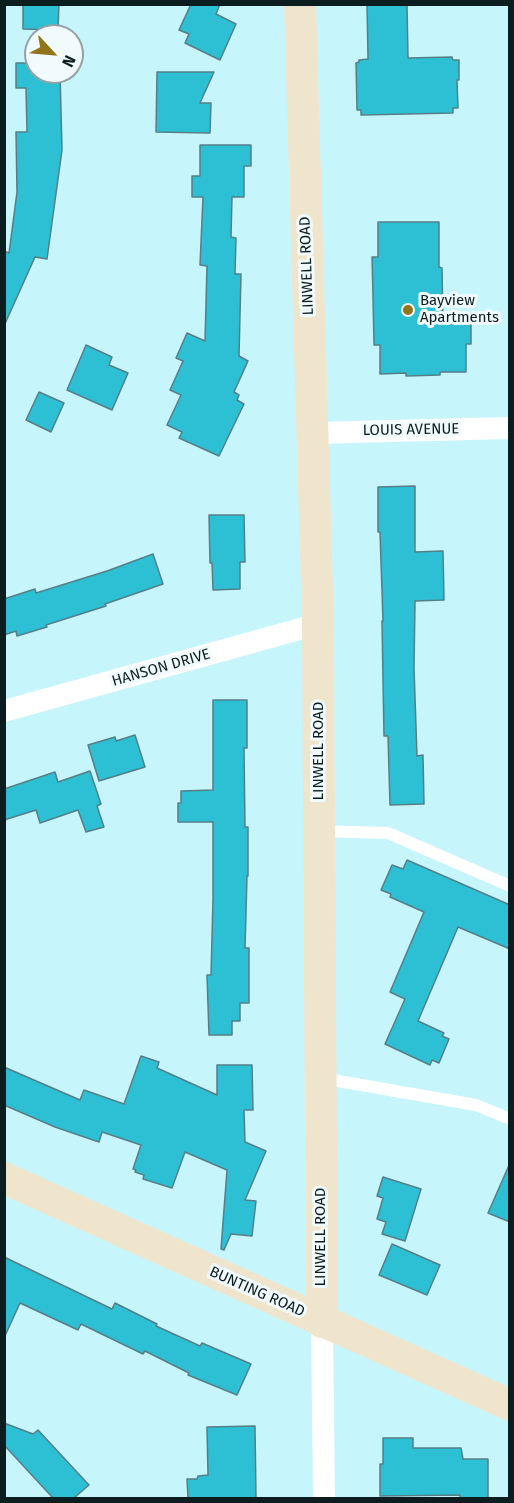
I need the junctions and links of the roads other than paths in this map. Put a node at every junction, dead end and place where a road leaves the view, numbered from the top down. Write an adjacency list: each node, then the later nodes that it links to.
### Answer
1 (300, 4): 3 (main road, LINWELL ROAD)
2 (510, 428): 3 (street, LOUIS AVENUE)
3 (313, 433): 4 (main road, LINWELL ROAD)
4 (318, 624): 5 (street, HANSON DRIVE); 6 (main road, LINWELL ROAD)
5 (4, 711)
6 (319, 831): 7 (lane); 8 (main road, LINWELL ROAD)
7 (510, 886)
8 (321, 1078): 9 (lane); 11 (main road, LINWELL ROAD)
9 (510, 1119)
10 (4, 1178): 11 (main road, BUNTING ROAD)
11 (322, 1322): 12 (main road, BUNTING ROAD); 13 (street, LINWELL ROAD)
12 (510, 1405)
13 (324, 1498)

